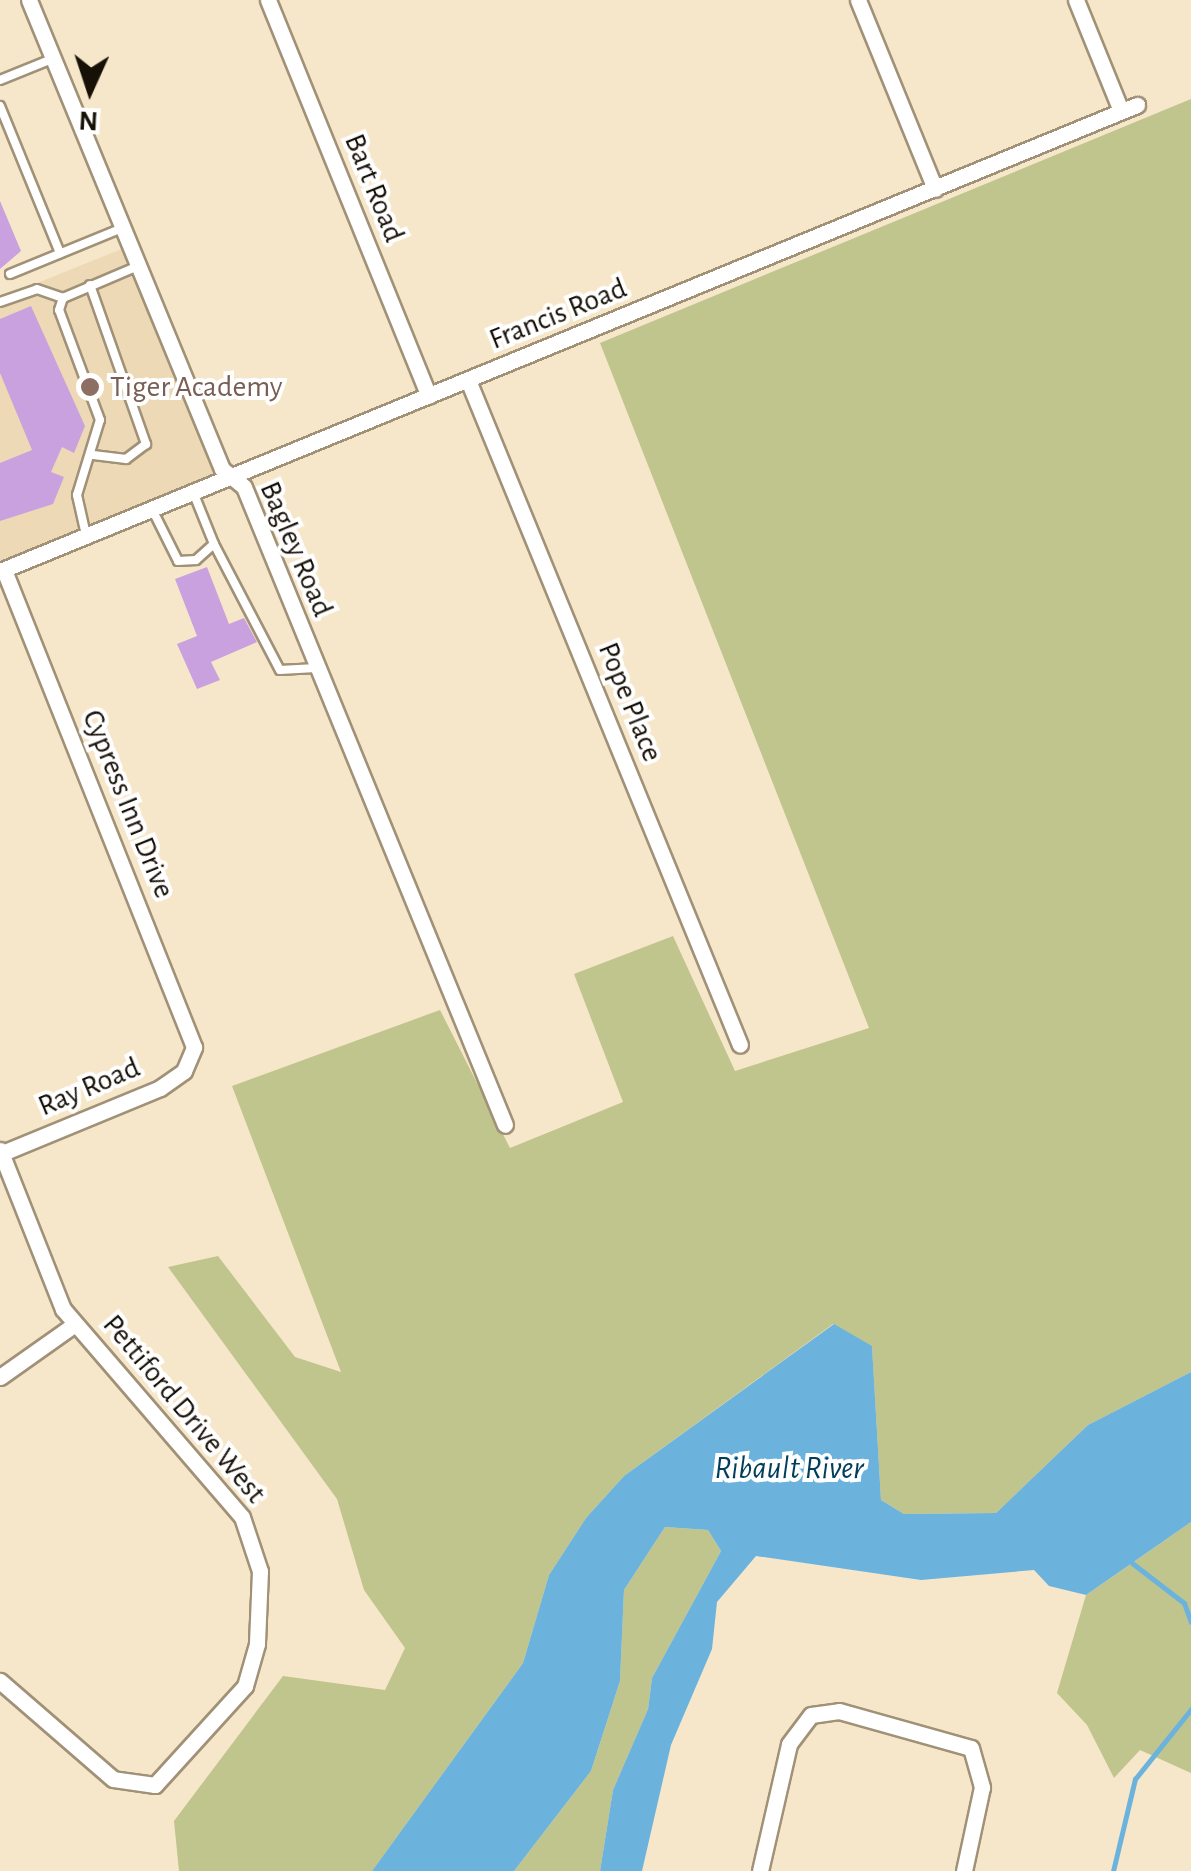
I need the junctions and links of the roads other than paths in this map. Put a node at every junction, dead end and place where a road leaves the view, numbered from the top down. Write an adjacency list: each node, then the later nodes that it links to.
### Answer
1 (29, 0): 5 (street, Bagley Road)
2 (268, 0): 17 (street, Bart Road)
3 (858, 0): 8 (street)
4 (1076, 0): 8 (street, Francis Road)
5 (52, 59): 6 (lane); 9 (street, Bagley Road)
6 (0, 80)
7 (0, 106): 10 (lane)
8 (935, 188): 16 (street, Francis Road)
9 (122, 228): 10 (lane); 11 (street, Bagley Road)
10 (60, 253): 12 (lane)
11 (138, 266): 13 (lane); 19 (street, Bagley Road)
12 (10, 274)
13 (90, 286): 14 (lane); 18 (lane)
14 (63, 298): 15 (lane); 18 (lane)
15 (0, 302)
16 (468, 380): 17 (street, Francis Road); 26 (street, Pope Place)
17 (429, 396): 19 (street, Francis Road)
18 (91, 454): 22 (lane)
19 (232, 477): 20 (street, Francis Road); 25 (street, Bagley Road)
20 (193, 492): 21 (street, Francis Road); 23 (lane)
21 (152, 509): 22 (street, Francis Road); 23 (lane)
22 (86, 536): 24 (street, Francis Road)
23 (214, 544): 25 (lane)
24 (2, 570): 27 (street, Cypress Inn Drive)
25 (316, 668): 28 (street, Bagley Road)
26 (740, 1045)
27 (192, 1060): 29 (street, Ray Road)
28 (505, 1125)
29 (0, 1152): 30 (street, Pettiford Drive West)
30 (75, 1324): 31 (street); 32 (street, Pettiford Drive West)
31 (0, 1378)
32 (0, 1681)
33 (760, 1871): 34 (street)
34 (964, 1871)

